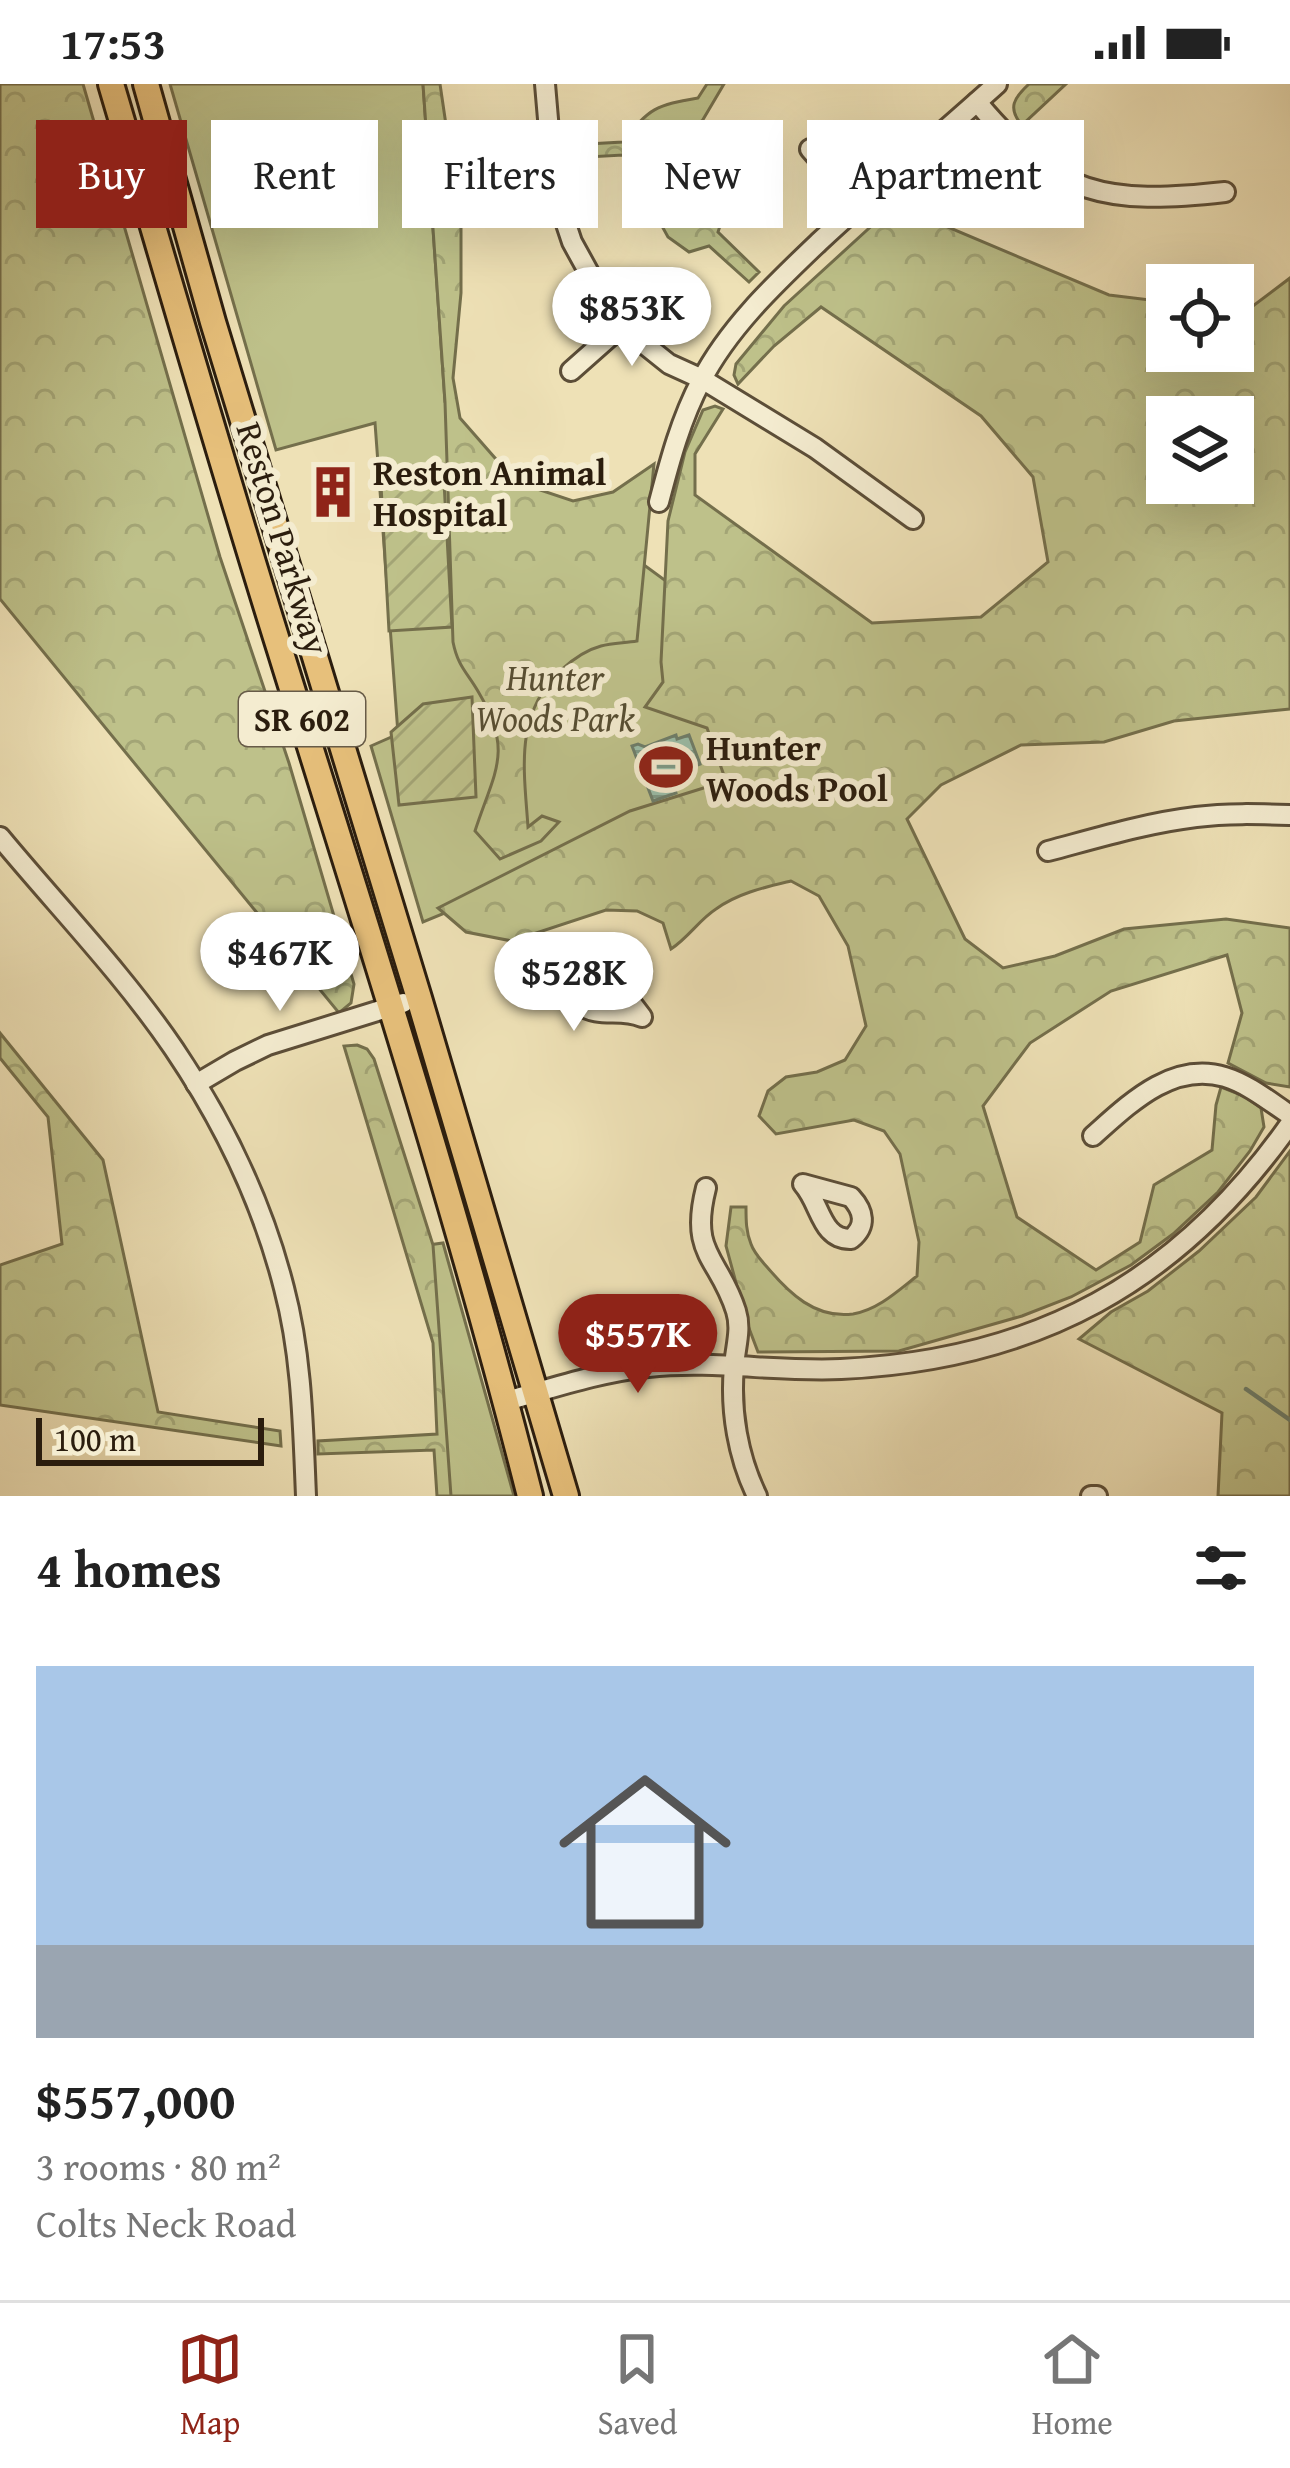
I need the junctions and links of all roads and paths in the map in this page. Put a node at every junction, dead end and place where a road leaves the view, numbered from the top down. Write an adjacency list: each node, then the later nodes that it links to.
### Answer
1 (111, 84): 18 (main road, Reston Parkway / SR 602)
2 (146, 84): 17 (main road, Reston Parkway / SR 602)
3 (545, 84): 9 (street)
4 (998, 84): 5 (street)
5 (977, 102): 6 (street); 7 (street)
6 (956, 120)
7 (1225, 192)
8 (835, 228): 11 (street)
9 (624, 324): 10 (street); 11 (street)
10 (571, 371)
11 (702, 379): 12 (street); 13 (street)
12 (659, 502)
13 (914, 519)
14 (1290, 815): 16 (street)
15 (0, 837): 19 (street)
16 (1048, 851)
17 (419, 998): 18 (street); 25 (main road, Reston Parkway / SR 602)
18 (392, 1007): 19 (street); 26 (main road, Reston Parkway / SR 602)
19 (196, 1084): 27 (street)
20 (1290, 1114): 22 (street)
21 (1290, 1124): 24 (street)
22 (1093, 1136)
23 (706, 1188): 24 (street)
24 (734, 1365): 25 (street); 30 (street)
25 (537, 1392): 26 (street); 29 (main road, Reston Parkway / SR 602)
26 (506, 1402): 28 (main road, Reston Parkway / SR 602)
27 (306, 1496)
28 (530, 1496)
29 (566, 1496)
30 (757, 1496)

